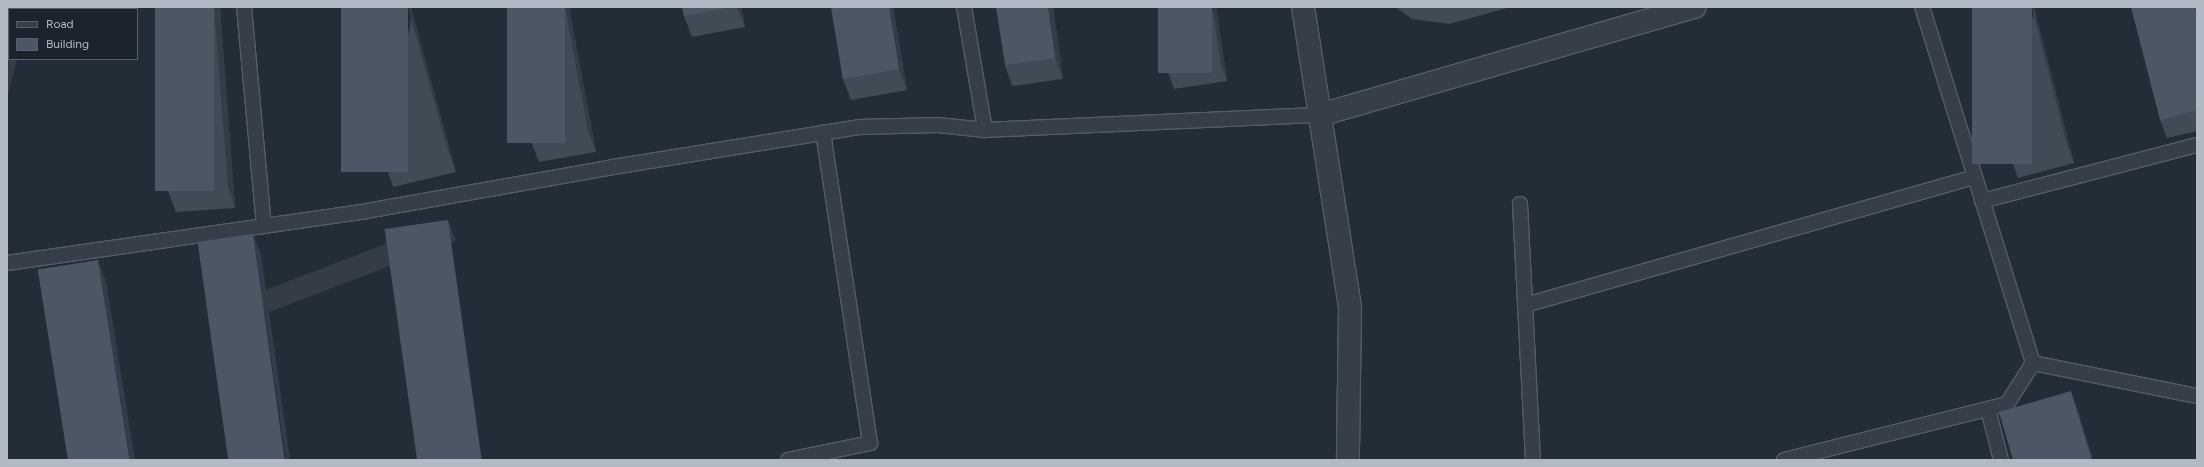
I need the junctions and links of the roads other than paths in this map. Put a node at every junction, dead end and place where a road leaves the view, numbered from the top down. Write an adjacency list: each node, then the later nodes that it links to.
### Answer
1 (244, 7): 13 (lane)
2 (964, 7): 7 (lane)
3 (1303, 7): 6 (street)
4 (1695, 7): 6 (street)
5 (1922, 7): 10 (lane)
6 (1320, 115): 7 (lane); 20 (street)
7 (985, 130): 8 (lane)
8 (824, 133): 13 (lane); 19 (lane)
9 (2197, 145): 11 (lane)
10 (1975, 177): 11 (lane); 15 (lane)
11 (1982, 201): 16 (lane)
12 (1520, 204): 15 (lane)
13 (264, 226): 14 (lane)
14 (7, 264)
15 (1525, 305): 21 (lane)
16 (2033, 363): 17 (lane); 18 (lane)
17 (2197, 396)
18 (1988, 409): 22 (lane); 23 (lane)
19 (788, 460)
20 (1348, 460)
21 (1533, 460)
22 (1784, 460)
23 (2001, 460)

